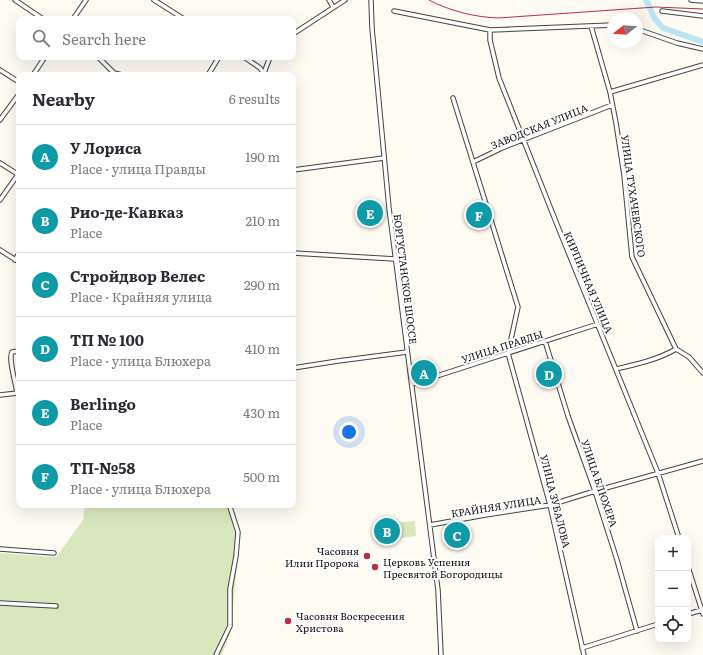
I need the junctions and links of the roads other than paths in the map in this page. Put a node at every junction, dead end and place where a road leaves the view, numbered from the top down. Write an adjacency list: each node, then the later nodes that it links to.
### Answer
1 (15, 0): 12 (street)
2 (86, 0): 13 (street)
3 (154, 0): 14 (street)
4 (329, 0): 9 (street)
5 (345, 0): 9 (street)
6 (371, 0): 41 (street, БОРГУСТАНСКОЕ ШОССЕ)
7 (692, 0): 8 (street)
8 (703, 1)
9 (333, 7): 20 (street)
10 (394, 11): 18 (street)
11 (662, 11): 15 (street)
12 (39, 16)
13 (75, 16)
14 (179, 16)
15 (703, 16)
16 (607, 25): 17 (street)
17 (591, 26): 18 (street); 35 (street, УЛИЦА ТУХАЧЕВСКОГО)
18 (490, 30): 40 (street, КИРПИЧНАЯ УЛИЦА)
19 (643, 31): 21 (street)
20 (296, 32)
21 (703, 49)
22 (44, 60): 29 (street)
23 (101, 60): 30 (street)
24 (217, 60): 31 (street)
25 (249, 60): 32 (street)
26 (269, 60): 33 (street)
27 (703, 66): 35 (street)
28 (0, 70): 34 (street)
29 (35, 72)
30 (113, 72)
31 (210, 72)
32 (262, 72)
33 (265, 72)
34 (16, 80)
35 (610, 92): 38 (street, УЛИЦА ТУХАЧЕВСКОГО)
36 (16, 98): 39 (street)
37 (453, 98): 42 (street)
38 (612, 105): 40 (street, ЗАВОДСКАЯ УЛИЦА); 54 (street, УЛИЦА ТУХАЧЕВСКОГО)
39 (0, 120)
40 (523, 140): 42 (street, ЗАВОДСКАЯ УЛИЦА); 52 (street, КИРПИЧНАЯ УЛИЦА)
41 (384, 158): 44 (street); 50 (street, БОРГУСТАНСКОЕ ШОССЕ)
42 (473, 162): 57 (street)
43 (0, 163): 45 (street)
44 (296, 170)
45 (16, 172)
46 (16, 178): 47 (street)
47 (0, 200)
48 (0, 250): 51 (street)
49 (296, 253): 50 (street)
50 (395, 259): 56 (street, БОРГУСТАНСКОЕ ШОССЕ)
51 (15, 260)
52 (598, 324): 53 (street, УЛИЦА ПРАВДЫ); 59 (street, КИРПИЧНАЯ УЛИЦА)
53 (545, 341): 57 (street, УЛИЦА ПРАВДЫ); 67 (street, УЛИЦА БЛЮХЕРА)
54 (676, 348): 59 (street); 60 (street, УЛИЦА ТУХАЧЕВСКОГО)
55 (16, 351): 61 (street)
56 (407, 352): 58 (street); 62 (street, БОРГУСТАНСКОЕ ШОССЕ)
57 (508, 353): 62 (street, УЛИЦА ПРАВДЫ); 68 (street, УЛИЦА ЗУБАЛОВА)
58 (296, 368)
59 (616, 369): 66 (street, КИРПИЧНАЯ УЛИЦА)
60 (703, 373)
61 (16, 384)
62 (412, 384): 70 (street, БОРГУСТАНСКОЕ ШОССЕ)
63 (16, 393): 64 (street)
64 (0, 395)
65 (703, 461): 66 (street, КРАЙНЯЯ УЛИЦА)
66 (658, 473): 67 (street, КРАЙНЯЯ УЛИЦА); 71 (street, КИРПИЧНАЯ УЛИЦА)
67 (595, 491): 68 (street, КРАЙНЯЯ УЛИЦА); 81 (street, УЛИЦА БЛЮХЕРА)
68 (550, 505): 70 (street, КРАЙНЯЯ УЛИЦА); 82 (street, УЛИЦА ЗУБАЛОВА)
69 (231, 508): 83 (street)
70 (430, 525): 84 (street, БОРГУСТАНСКОЕ ШОССЕ)
71 (678, 535)
72 (0, 549): 73 (street)
73 (54, 553)
74 (689, 571): 77 (street)
75 (0, 603): 76 (street)
76 (56, 606)
77 (702, 610): 78 (street); 79 (street)
78 (691, 613)
79 (703, 614)
80 (655, 625): 81 (street)
81 (637, 631): 82 (street)
82 (582, 648): 85 (street, УЛИЦА ЗУБАЛОВА)
83 (216, 655)
84 (441, 655)
85 (584, 655)

